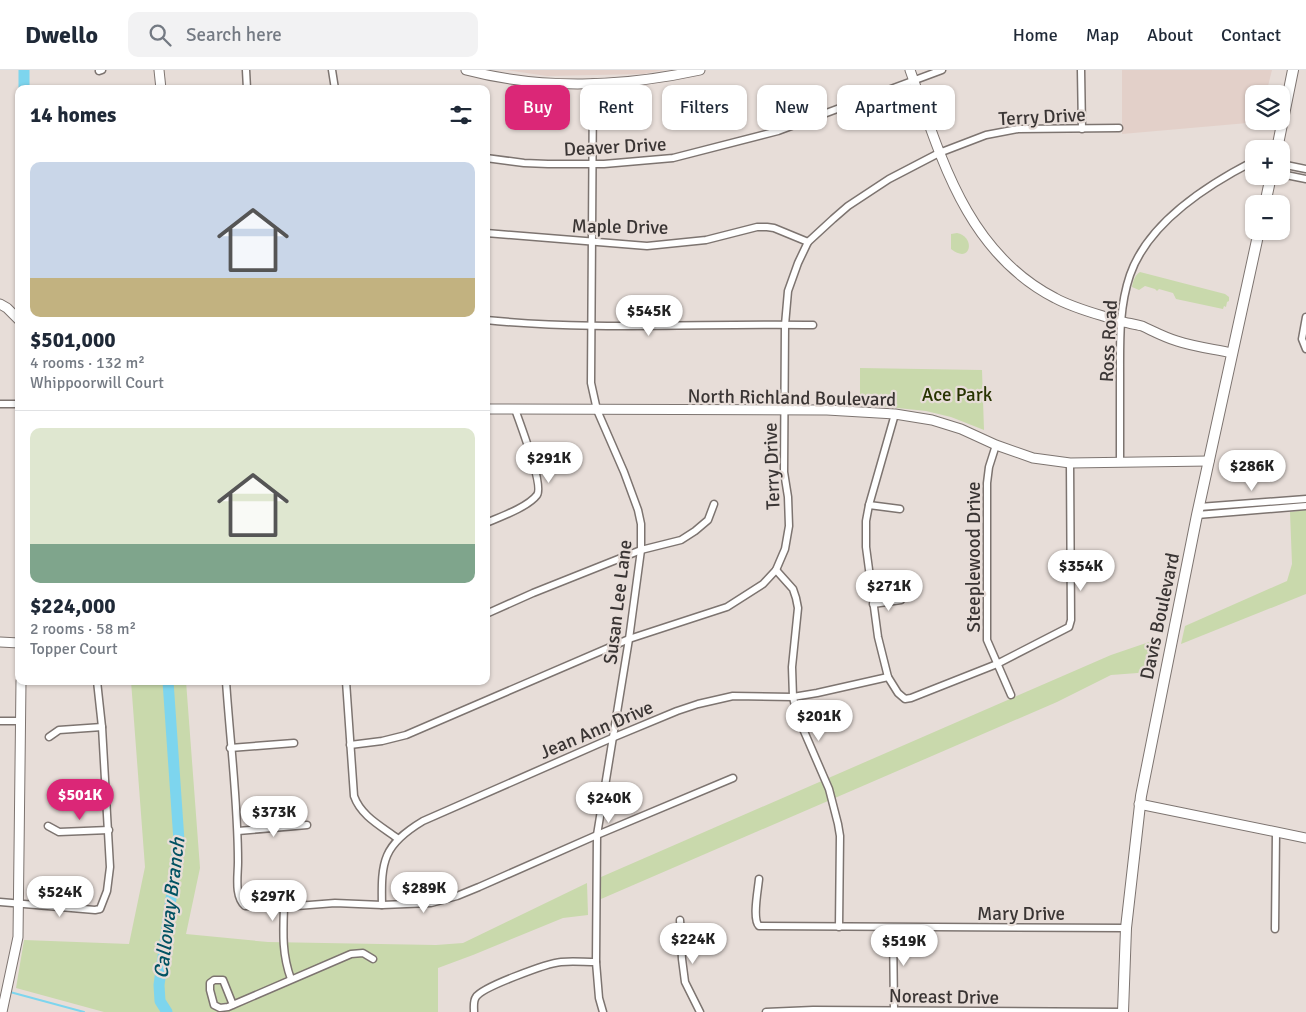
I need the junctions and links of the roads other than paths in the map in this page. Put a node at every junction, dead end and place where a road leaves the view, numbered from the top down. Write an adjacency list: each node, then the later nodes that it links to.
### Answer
1 (160, 70): 12 (street)
2 (246, 70): 13 (street)
3 (332, 70): 14 (street)
4 (466, 70): 11 (street)
5 (700, 70): 11 (street)
6 (910, 70): 10 (street)
7 (942, 70): 10 (street, Deaver Drive)
8 (1081, 70): 15 (street)
9 (1293, 70): 17 (main road)
10 (913, 80): 18 (street); 20 (street, Deaver Drive)
11 (593, 83): 20 (street, Susan Lee Lane)
12 (161, 85)
13 (247, 85)
14 (334, 85)
15 (1082, 128): 16 (street, Terry Drive); 18 (street, Terry Drive)
16 (1119, 128)
17 (1279, 140)
18 (939, 153): 29 (street, Terry Drive); 34 (street)
19 (490, 159): 20 (street, Deaver Drive)
20 (593, 164): 28 (street, Susan Lee Lane)
21 (1245, 166): 34 (street, Ross Road)
22 (1290, 166): 23 (street)
23 (1306, 169)
24 (1290, 176): 25 (street)
25 (1306, 179)
26 (490, 233): 28 (street, Maple Drive)
27 (1257, 240): 39 (main road, Davis Boulevard)
28 (591, 242): 29 (street, Maple Drive); 37 (street, Susan Lee Lane)
29 (808, 242): 35 (street, Terry Drive)
30 (0, 304): 31 (street)
31 (15, 316)
32 (1306, 316): 38 (street)
33 (490, 320): 37 (street)
34 (1121, 321): 39 (street); 49 (street, Ross Road)
35 (785, 325): 36 (street); 37 (street); 45 (street, Terry Drive)
36 (813, 325)
37 (592, 326): 44 (street, Susan Lee Lane)
38 (1306, 349)
39 (1232, 353): 48 (main road, Davis Boulevard)
40 (0, 404): 41 (street)
41 (15, 404)
42 (490, 409): 43 (street, North Richland Boulevard)
43 (516, 409): 44 (street, North Richland Boulevard); 57 (street)
44 (597, 410): 45 (street, North Richland Boulevard); 58 (street, Susan Lee Lane)
45 (784, 411): 46 (street, North Richland Boulevard); 59 (street, Terry Drive)
46 (895, 414): 47 (street, North Richland Boulevard); 53 (street)
47 (996, 445): 50 (street, North Richland Boulevard); 66 (street, Steeplewood Drive)
48 (1209, 461): 49 (street, North Richland Boulevard); 56 (main road, Davis Boulevard)
49 (1120, 462): 50 (street, North Richland Boulevard)
50 (1070, 463): 66 (street)
51 (1306, 499): 56 (street)
52 (714, 504): 58 (street)
53 (869, 505): 55 (street); 61 (street)
54 (1306, 506): 56 (street)
55 (900, 509)
56 (1198, 511): 83 (main road, Davis Boulevard)
57 (490, 521)
58 (641, 550): 62 (street); 63 (street, Susan Lee Lane)
59 (776, 570): 63 (street, Terry Drive); 73 (street)
60 (901, 600): 61 (street)
61 (873, 604): 67 (street)
62 (490, 612)
63 (629, 639): 78 (street, Susan Lee Lane); 80 (street, Terry Drive)
64 (0, 642): 65 (street)
65 (15, 643)
66 (997, 664): 67 (street); 72 (street, Steeplewood Drive)
67 (888, 677): 73 (street, Jean Ann Drive)
68 (21, 685): 74 (street)
69 (97, 685): 76 (street)
70 (226, 685): 81 (street)
71 (346, 685): 80 (street)
72 (1011, 695)
73 (792, 697): 78 (street, Jean Ann Drive); 98 (street)
74 (21, 720): 75 (street); 94 (street)
75 (0, 721)
76 (102, 727): 77 (street); 86 (street)
77 (49, 737)
78 (612, 738): 89 (street, Susan Lee Lane); 90 (street, Jean Ann Drive)
79 (294, 743): 81 (street)
80 (350, 745): 90 (street)
81 (230, 748): 87 (street)
82 (733, 778): 89 (street)
83 (1139, 804): 88 (street); 100 (main road, Davis Boulevard)
84 (308, 824): 87 (street)
85 (48, 826): 86 (street)
86 (109, 830): 94 (street)
87 (238, 831): 96 (street)
88 (1276, 832): 91 (street); 101 (street)
89 (597, 835): 95 (street); 103 (street, Susan Lee Lane)
90 (397, 838): 95 (street, Jean Ann Drive)
91 (1306, 838)
92 (759, 878): 98 (street, Mary Drive)
93 (0, 902): 94 (street)
94 (18, 903): 108 (street)
95 (382, 905): 96 (street)
96 (284, 907): 104 (street)
97 (680, 920): 111 (street)
98 (840, 927): 99 (street, Mary Drive)
99 (893, 928): 100 (street, Mary Drive); 107 (street)
100 (1126, 928): 114 (main road, Davis Boulevard)
101 (1275, 929)
102 (373, 959): 104 (street)
103 (596, 962): 109 (street); 110 (street, Susan Lee Lane)
104 (291, 979): 105 (street)
105 (233, 1005): 105 (street)
106 (814, 1011): 107 (street, Noreast Drive); 112 (street, Noreast Drive)
107 (894, 1011): 113 (street, Noreast Drive)
108 (2, 1012)
109 (474, 1012)
110 (604, 1012)
111 (700, 1012)
112 (766, 1012)
113 (1028, 1012): 114 (street, Noreast Drive)
114 (1123, 1012)

